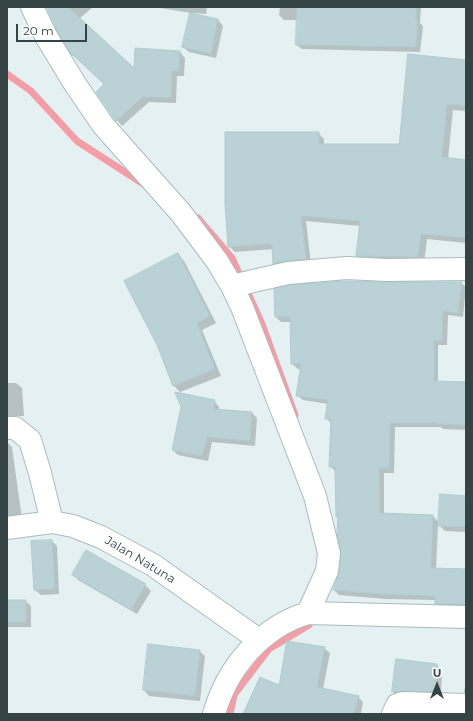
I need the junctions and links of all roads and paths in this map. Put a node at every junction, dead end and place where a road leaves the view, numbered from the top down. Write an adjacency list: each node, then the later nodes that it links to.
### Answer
1 (32, 7): 3 (street)
2 (466, 269): 3 (street)
3 (232, 286): 7 (street)
4 (7, 428): 5 (street)
5 (52, 522): 6 (street, Jalan Natuna); 9 (street, Jalan Natuna)
6 (7, 528)
7 (318, 614): 8 (street); 9 (street)
8 (466, 617)
9 (259, 640): 11 (street)
10 (466, 705): 12 (street)
11 (214, 714)
12 (393, 714)

